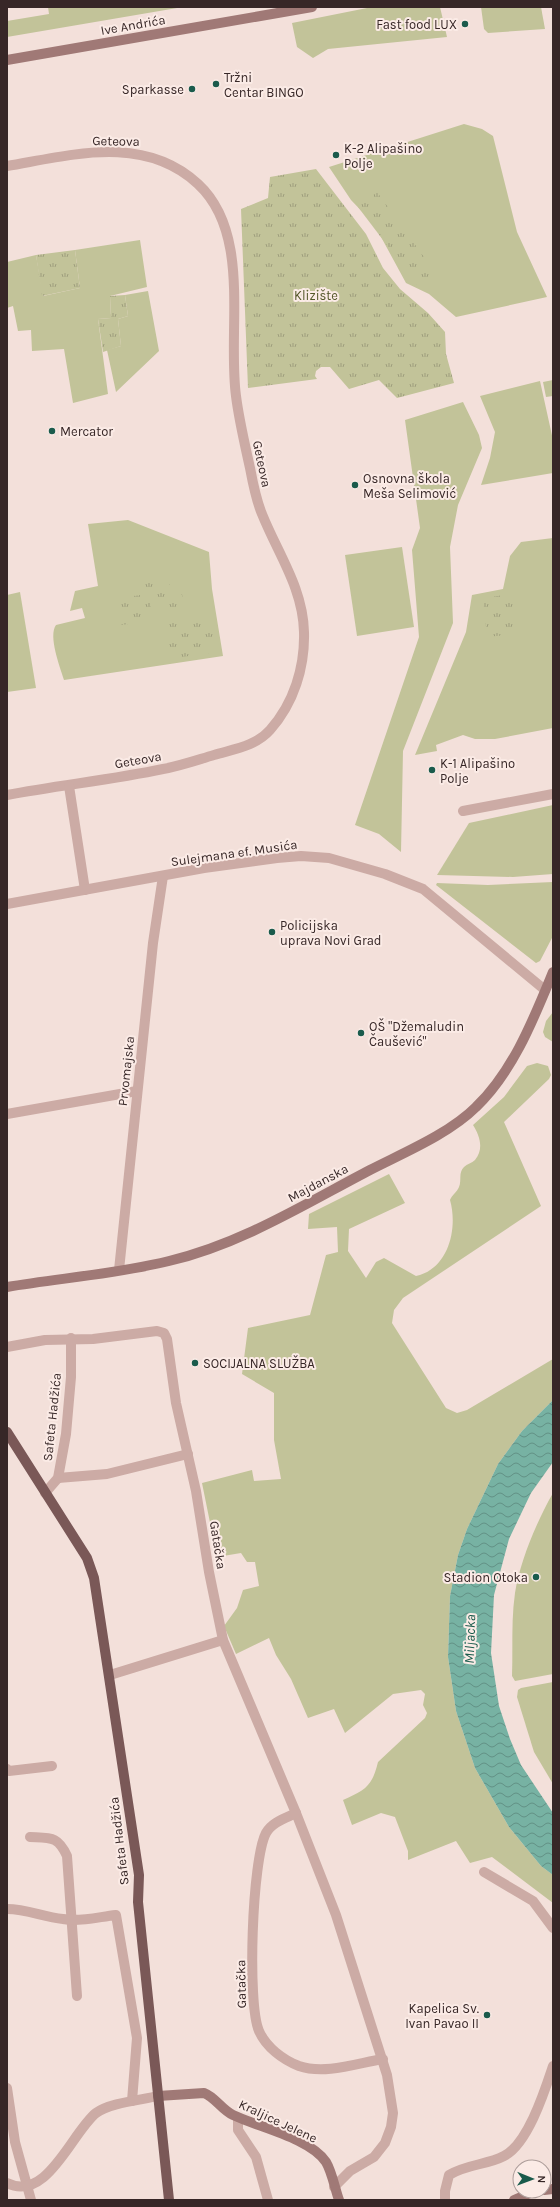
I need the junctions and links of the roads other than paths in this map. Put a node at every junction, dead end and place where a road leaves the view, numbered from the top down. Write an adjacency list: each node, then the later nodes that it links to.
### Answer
1 (312, 7): 2 (street, Ive Andrića)
2 (7, 60)
3 (7, 166): 4 (street, Geteova)
4 (69, 786): 5 (street, Geteova); 9 (street)
5 (10, 794)
6 (553, 794): 7 (street)
7 (463, 811)
8 (163, 876): 9 (street, Sulejmana ef. Musića); 12 (street, Sulejmana ef. Musića); 13 (street, Prvomajska)
9 (85, 890): 10 (street, Sulejmana ef. Musića)
10 (7, 904)
11 (553, 972): 12 (street, Majdanska)
12 (546, 990): 15 (street, Majdanska)
13 (137, 1091): 14 (street); 15 (street, Prvomajska)
14 (7, 1114)
15 (119, 1270): 16 (street, Majdanska)
16 (7, 1287)
17 (71, 1338): 18 (street); 20 (street, Gatačka); 21 (street, Safeta Hadžića)
18 (7, 1347)
19 (7, 1432): 22 (main road, Safeta Hadžića)
20 (188, 1454): 21 (street); 23 (street, Gatačka)
21 (58, 1478): 22 (street, Safeta Hadžića)
22 (45, 1493): 24 (main road, Safeta Hadžića)
23 (223, 1640): 24 (street); 27 (street, Gatačka)
24 (110, 1675): 37 (main road, Safeta Hadžića)
25 (52, 1766): 26 (street)
26 (7, 1770)
27 (296, 1813): 34 (street, Gatačka); 34 (street, Gatačka)
28 (30, 1837): 31 (street)
29 (484, 1872): 32 (street)
30 (7, 1909): 31 (street)
31 (71, 1920): 33 (street); 38 (street)
32 (553, 1928)
33 (77, 1996)
34 (383, 2059): 42 (street, Gatačka)
35 (553, 2066): 47 (street)
36 (7, 2088): 41 (street)
37 (158, 2096): 38 (street); 39 (street, Kraljice Jelene); 44 (main road, Safeta Hadžića)
38 (132, 2101): 41 (street)
39 (238, 2118): 42 (street, Kraljice Jelene); 45 (street)
40 (7, 2183): 41 (street)
41 (28, 2187): 43 (street)
42 (334, 2187): 46 (street, Kraljice Jelene)
43 (31, 2200)
44 (169, 2200)
45 (268, 2200)
46 (339, 2200)
47 (445, 2200)

